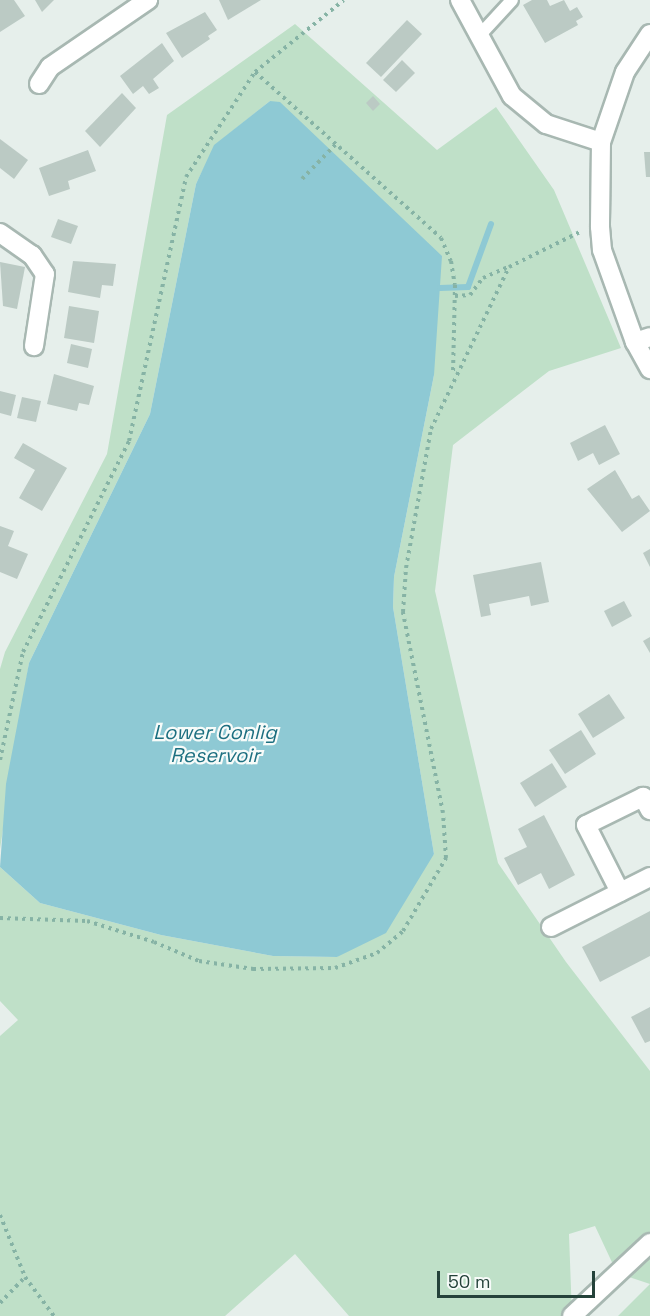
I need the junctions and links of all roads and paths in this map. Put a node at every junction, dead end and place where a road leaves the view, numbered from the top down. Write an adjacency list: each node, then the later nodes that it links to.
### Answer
1 (344, 0): 7 (path)
2 (460, 0): 6 (street)
3 (512, 0): 6 (lane)
4 (135, 3): 8 (street)
5 (650, 34): 9 (street)
6 (478, 37): 9 (street)
7 (255, 72): 10 (path); 20 (path)
8 (39, 84)
9 (601, 142): 12 (street)
10 (336, 144): 11 (path); 15 (path)
11 (302, 179)
12 (600, 227): 14 (path); 16 (street)
13 (0, 233): 17 (street)
14 (509, 267): 15 (path); 19 (path)
15 (455, 294): 19 (path)
16 (643, 340): 18 (street)
17 (34, 346)
18 (650, 369)
19 (453, 379): 24 (path)
20 (0, 760)
21 (650, 810): 23 (street)
22 (650, 877): 23 (street)
23 (620, 892): 25 (street)
24 (0, 918)
25 (551, 927)
26 (0, 1215): 28 (path)
27 (650, 1243): 31 (street)
28 (24, 1277): 29 (path); 30 (path)
29 (0, 1303)
30 (54, 1316)
31 (572, 1316)

